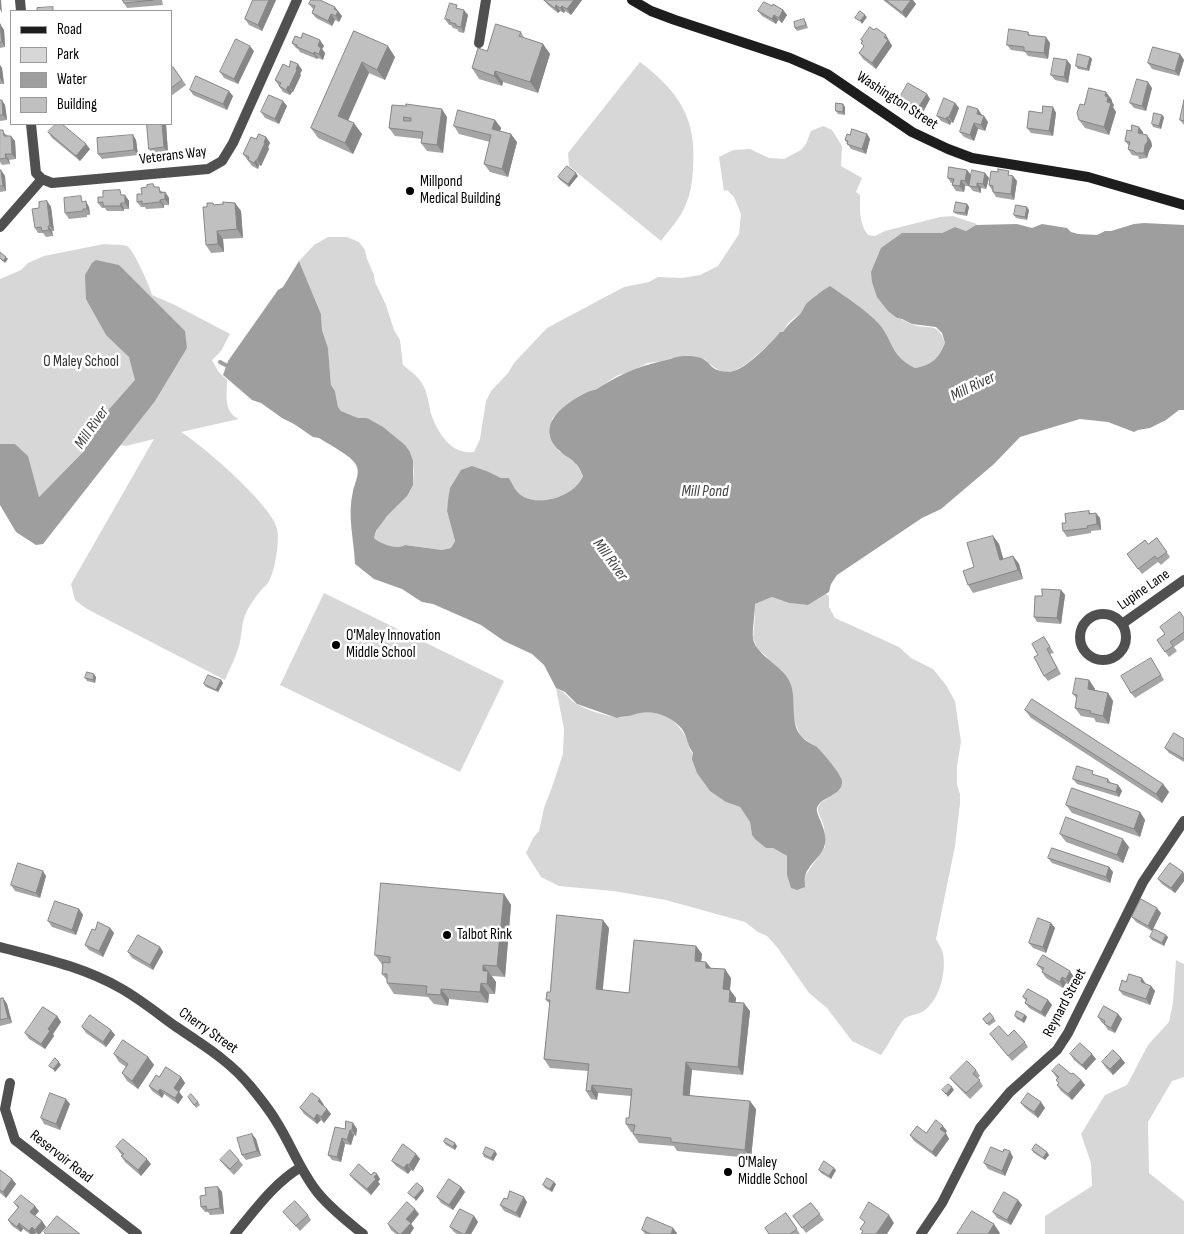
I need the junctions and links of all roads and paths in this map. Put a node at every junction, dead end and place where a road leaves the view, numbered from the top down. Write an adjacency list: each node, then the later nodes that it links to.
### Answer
1 (297, 0): 6 (street, Veterans Way)
2 (486, 0): 4 (street)
3 (632, 0): 7 (main road, Washington Street)
4 (478, 43)
5 (31, 125): 6 (street)
6 (42, 179): 8 (street)
7 (1184, 205)
8 (0, 227)
9 (1184, 580): 10 (street, Lupine Lane)
10 (1122, 624): 10 (street, Lupine Lane)
11 (1184, 821): 18 (street, Reynard Street)
12 (0, 947): 14 (street, Cherry Street)
13 (10, 1083): 15 (street, Reservoir Road)
14 (301, 1167): 16 (street); 17 (street, Cherry Street)
15 (137, 1234)
16 (236, 1234)
17 (363, 1234)
18 (921, 1234)

